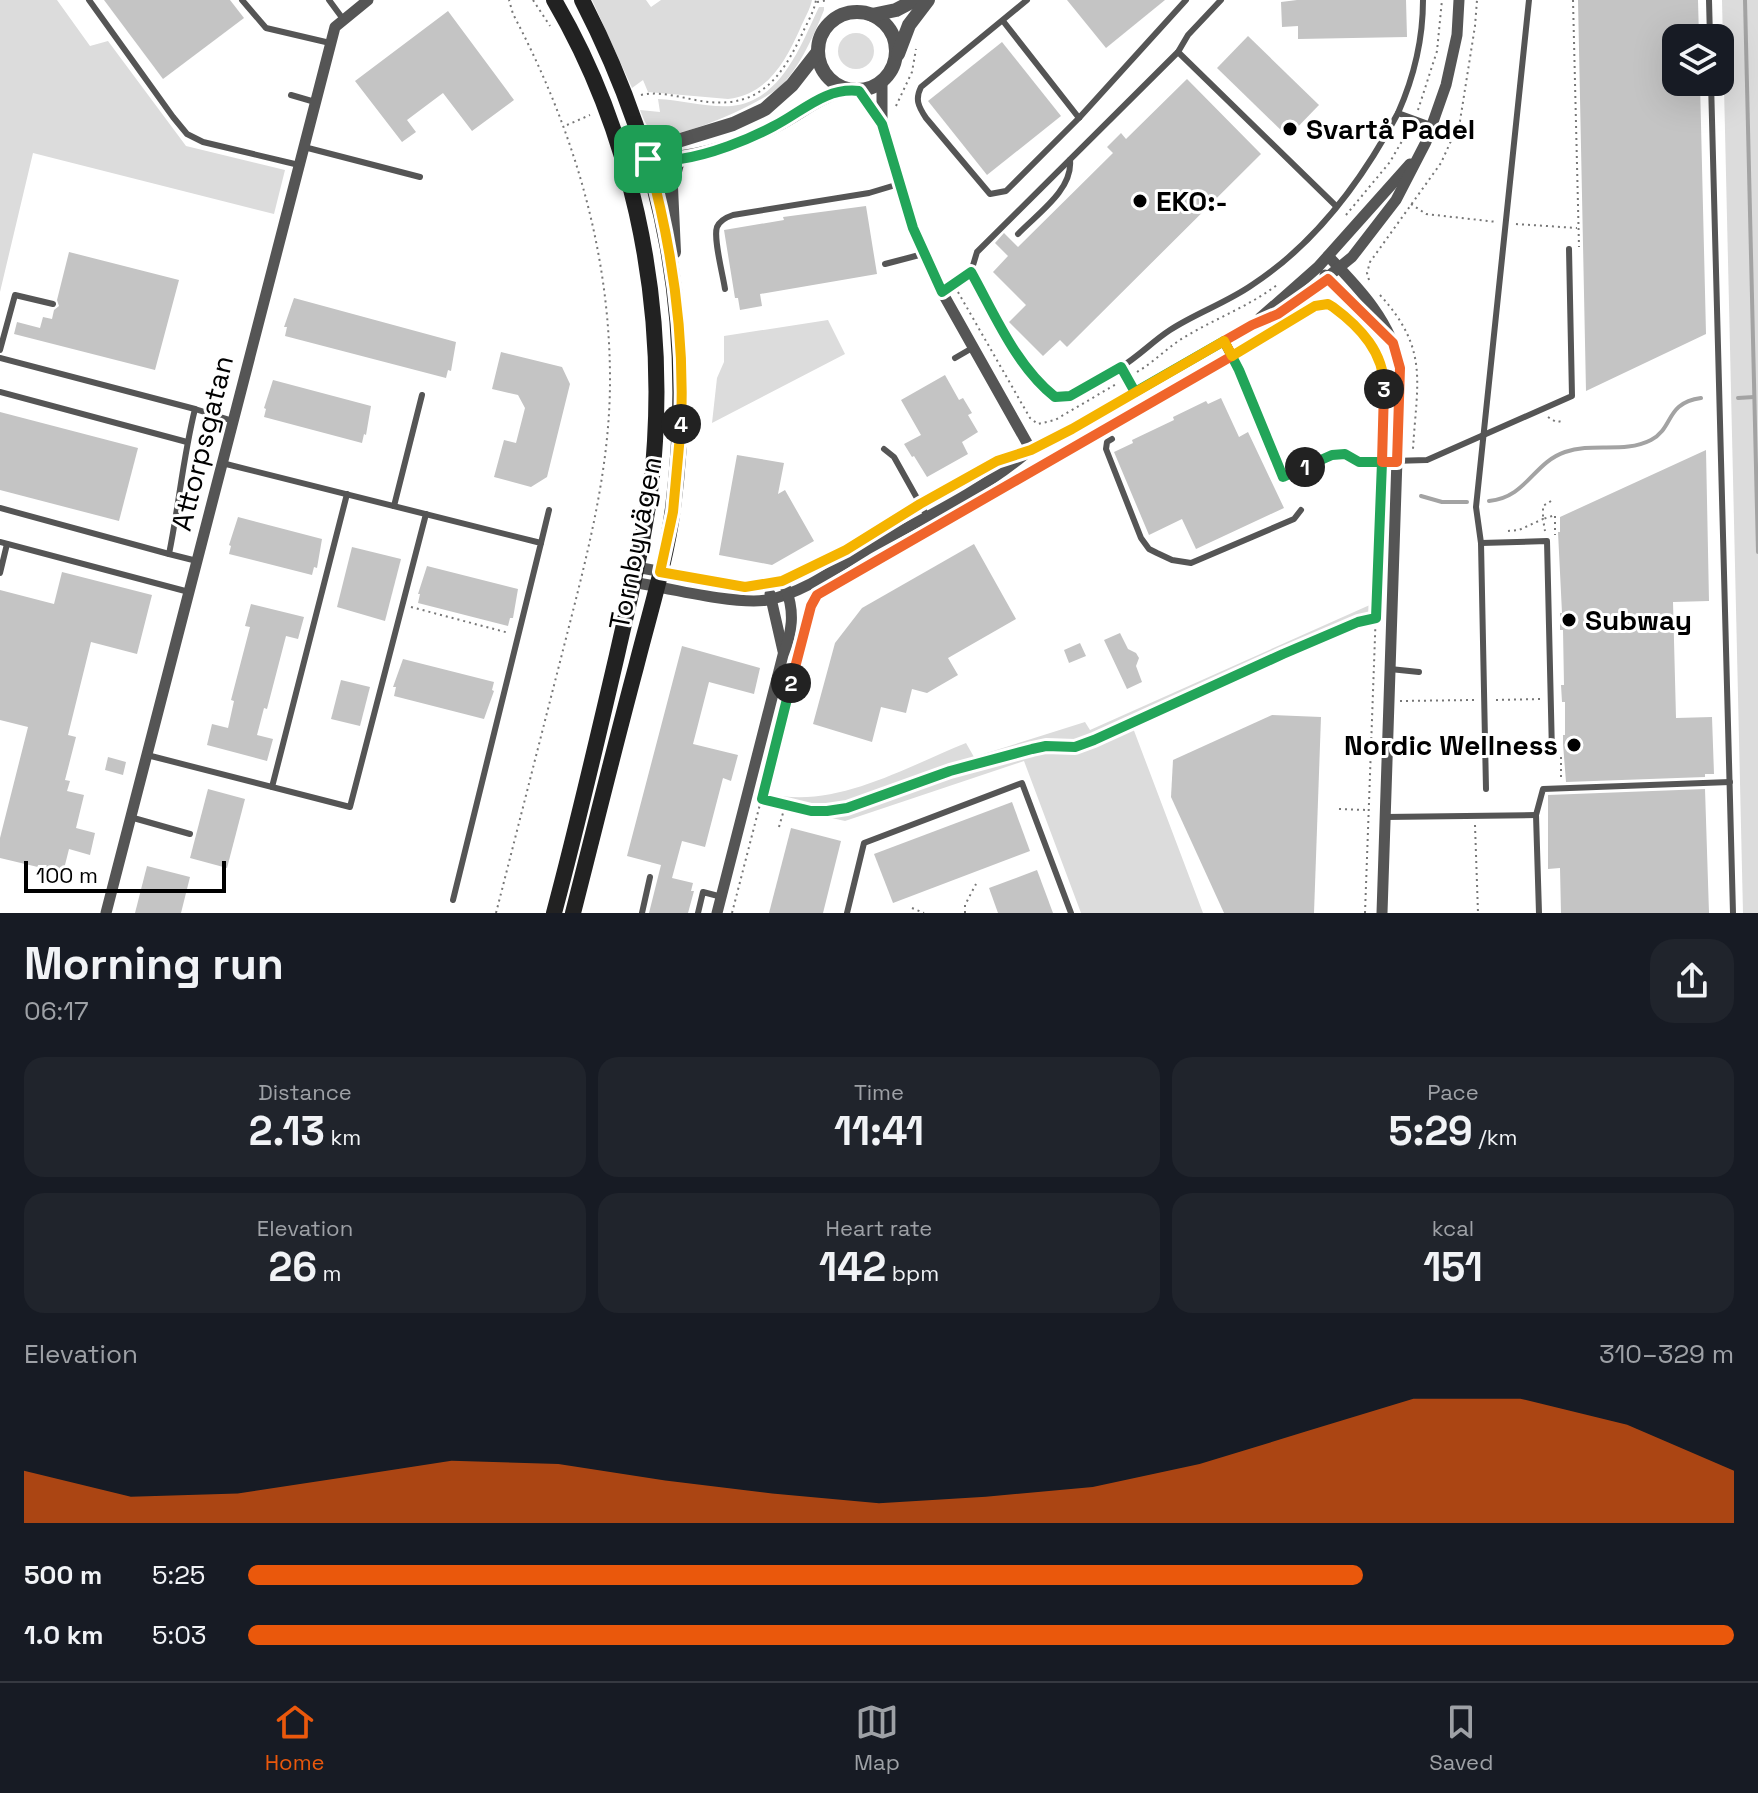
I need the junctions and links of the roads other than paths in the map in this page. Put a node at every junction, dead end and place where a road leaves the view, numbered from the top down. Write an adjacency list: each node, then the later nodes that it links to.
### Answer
1 (89, 0): 40 (lane)
2 (242, 0): 22 (lane)
3 (329, 0): 18 (lane)
4 (368, 0): 18 (street, Attorpsgatan)
5 (554, 0): 41 (main road, Tornbyvägen)
6 (582, 0): 37 (main road, Tornbyvägen)
7 (834, 0): 19 (street)
8 (915, 0): 17 (street)
9 (928, 0): 25 (street)
10 (1027, 0): 20 (lane)
11 (1186, 0): 32 (lane)
12 (1221, 0): 23 (lane)
13 (1423, 0): 31 (lane)
14 (1459, 0): 34 (street)
15 (1529, 0): 71 (lane)
16 (1709, 0): 21 (lane)
17 (866, 9): 19 (street); 25 (street)
18 (343, 19): 22 (street, Attorpsgatan)
19 (833, 20): 24 (street)
20 (1003, 21): 32 (lane); 32 (lane)
21 (1710, 24)
22 (330, 43): 30 (street, Attorpsgatan)
23 (1178, 52): 39 (lane); 44 (lane)
24 (817, 53): 27 (street); 37 (street)
25 (895, 61): 26 (street)
26 (882, 82): 27 (street); 33 (street)
27 (853, 90): 33 (street); 38 (street)
28 (291, 95): 30 (lane)
29 (1711, 96): 104 (lane)
30 (315, 102): 35 (street, Attorpsgatan)
31 (1398, 113): 34 (lane); 44 (lane)
32 (1079, 118)
33 (882, 124): 43 (street)
34 (1432, 126): 36 (street)
35 (304, 147): 40 (street, Attorpsgatan); 42 (lane)
36 (1418, 155): 48 (street); 51 (street)
37 (648, 159): 38 (street); 41 (street); 54 (main road, Tornbyvägen)
38 (678, 160): 54 (street)
39 (1070, 160): 45 (lane); 52 (lane)
40 (299, 165): 70 (street, Attorpsgatan)
41 (625, 166): 92 (main road, Tornbyvägen)
42 (420, 177)
43 (899, 184): 47 (street); 55 (lane)
44 (1336, 206): 65 (lane)
45 (1018, 234)
46 (1569, 249): 71 (lane)
47 (923, 254): 49 (lane); 56 (street)
48 (1328, 256): 50 (street); 51 (street)
49 (885, 264)
50 (1318, 267): 53 (street); 58 (street)
51 (1340, 268): 53 (street); 60 (street)
52 (971, 272): 56 (lane); 65 (lane)
53 (1328, 279): 58 (street); 60 (street)
54 (675, 289): 93 (main road, Tornbyvägen)
55 (725, 289)
56 (942, 292): 61 (street)
57 (53, 304): 62 (lane)
58 (1252, 325): 59 (street)
59 (1224, 341): 67 (street); 76 (lane)
60 (1393, 343): 76 (street)
61 (974, 347): 64 (lane); 75 (street)
62 (0, 350)
63 (0, 358): 69 (lane)
64 (955, 358)
65 (1121, 367): 67 (lane)
66 (0, 392): 73 (lane)
67 (1135, 392): 75 (street)
68 (422, 395): 80 (lane)
69 (195, 409): 70 (lane); 73 (lane)
70 (233, 421): 77 (street, Attorpsgatan)
71 (1484, 435): 76 (lane); 88 (lane)
72 (1112, 439): 83 (lane)
73 (187, 442): 89 (lane)
74 (884, 449): 79 (lane)
75 (1031, 450): 79 (street); 85 (street)
76 (1397, 462): 100 (street)
77 (222, 463): 78 (lane); 90 (street, Attorpsgatan)
78 (347, 494): 80 (lane); 105 (lane)
79 (920, 504): 85 (lane); 94 (street)
80 (394, 506): 84 (lane)
81 (0, 508): 89 (lane)
82 (549, 510): 87 (lane)
83 (1301, 510)
84 (426, 514): 87 (lane); 105 (lane)
85 (927, 516): 97 (street)
86 (4, 543): 91 (lane); 96 (lane)
87 (541, 543): 113 (lane)
88 (1481, 543): 102 (lane); 106 (lane)
89 (169, 554): 90 (lane)
90 (197, 561): 96 (street, Attorpsgatan)
91 (0, 573)
92 (635, 574): 93 (street); 115 (main road, Tornbyvägen)
93 (659, 579): 95 (street); 98 (street); 116 (main road, Tornbyvägen)
94 (782, 581): 95 (street); 97 (street)
95 (767, 586): 98 (street)
96 (189, 592): 103 (street, Attorpsgatan)
97 (787, 594): 98 (street); 99 (street)
98 (771, 599): 99 (street)
99 (783, 655): 112 (street)
100 (1390, 669): 101 (lane); 109 (street)
101 (1419, 672)
102 (1552, 753)
103 (146, 755): 105 (lane); 108 (street, Attorpsgatan)
104 (1730, 782): 107 (lane); 124 (lane)
105 (272, 787)
106 (1486, 789)
107 (1536, 815): 109 (lane); 123 (lane)
108 (130, 817): 110 (lane); 114 (street, Attorpsgatan)
109 (1385, 817): 122 (street)
110 (190, 834)
111 (650, 877): 117 (lane)
112 (722, 897): 118 (lane); 119 (street)
113 (453, 900)
114 (106, 913)
115 (554, 913)
116 (573, 913)
117 (642, 913)
118 (698, 913)
119 (717, 913)
120 (847, 913): 121 (lane)
121 (1071, 913)
122 (1382, 913)
123 (1539, 913)
124 (1733, 913)

